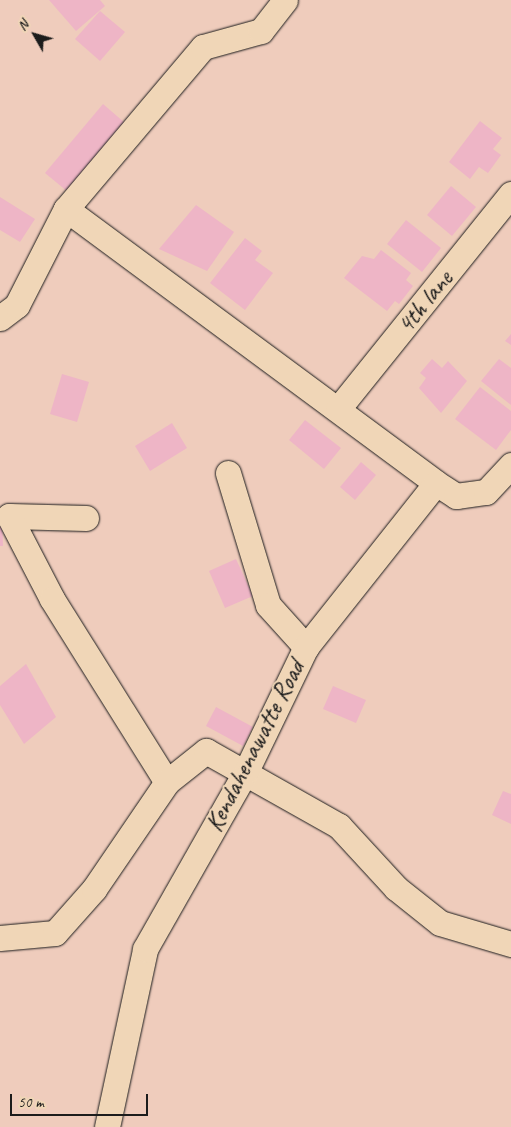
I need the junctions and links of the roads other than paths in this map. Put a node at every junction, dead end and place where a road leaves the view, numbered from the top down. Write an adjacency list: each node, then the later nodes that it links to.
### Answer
1 (285, 0): 3 (street)
2 (511, 194): 5 (street, 4th lane)
3 (66, 209): 4 (street); 5 (street)
4 (0, 318)
5 (338, 409): 8 (street)
6 (511, 465): 8 (street)
7 (228, 473): 10 (street)
8 (436, 482): 10 (street, Kendahenawatte Road)
9 (86, 518): 12 (street)
10 (306, 647): 11 (street, Kendahenawatte Road)
11 (246, 771): 12 (street); 14 (street); 15 (street, Kendahenawatte Road)
12 (167, 782): 13 (street)
13 (0, 938)
14 (511, 944)
15 (107, 1127)

